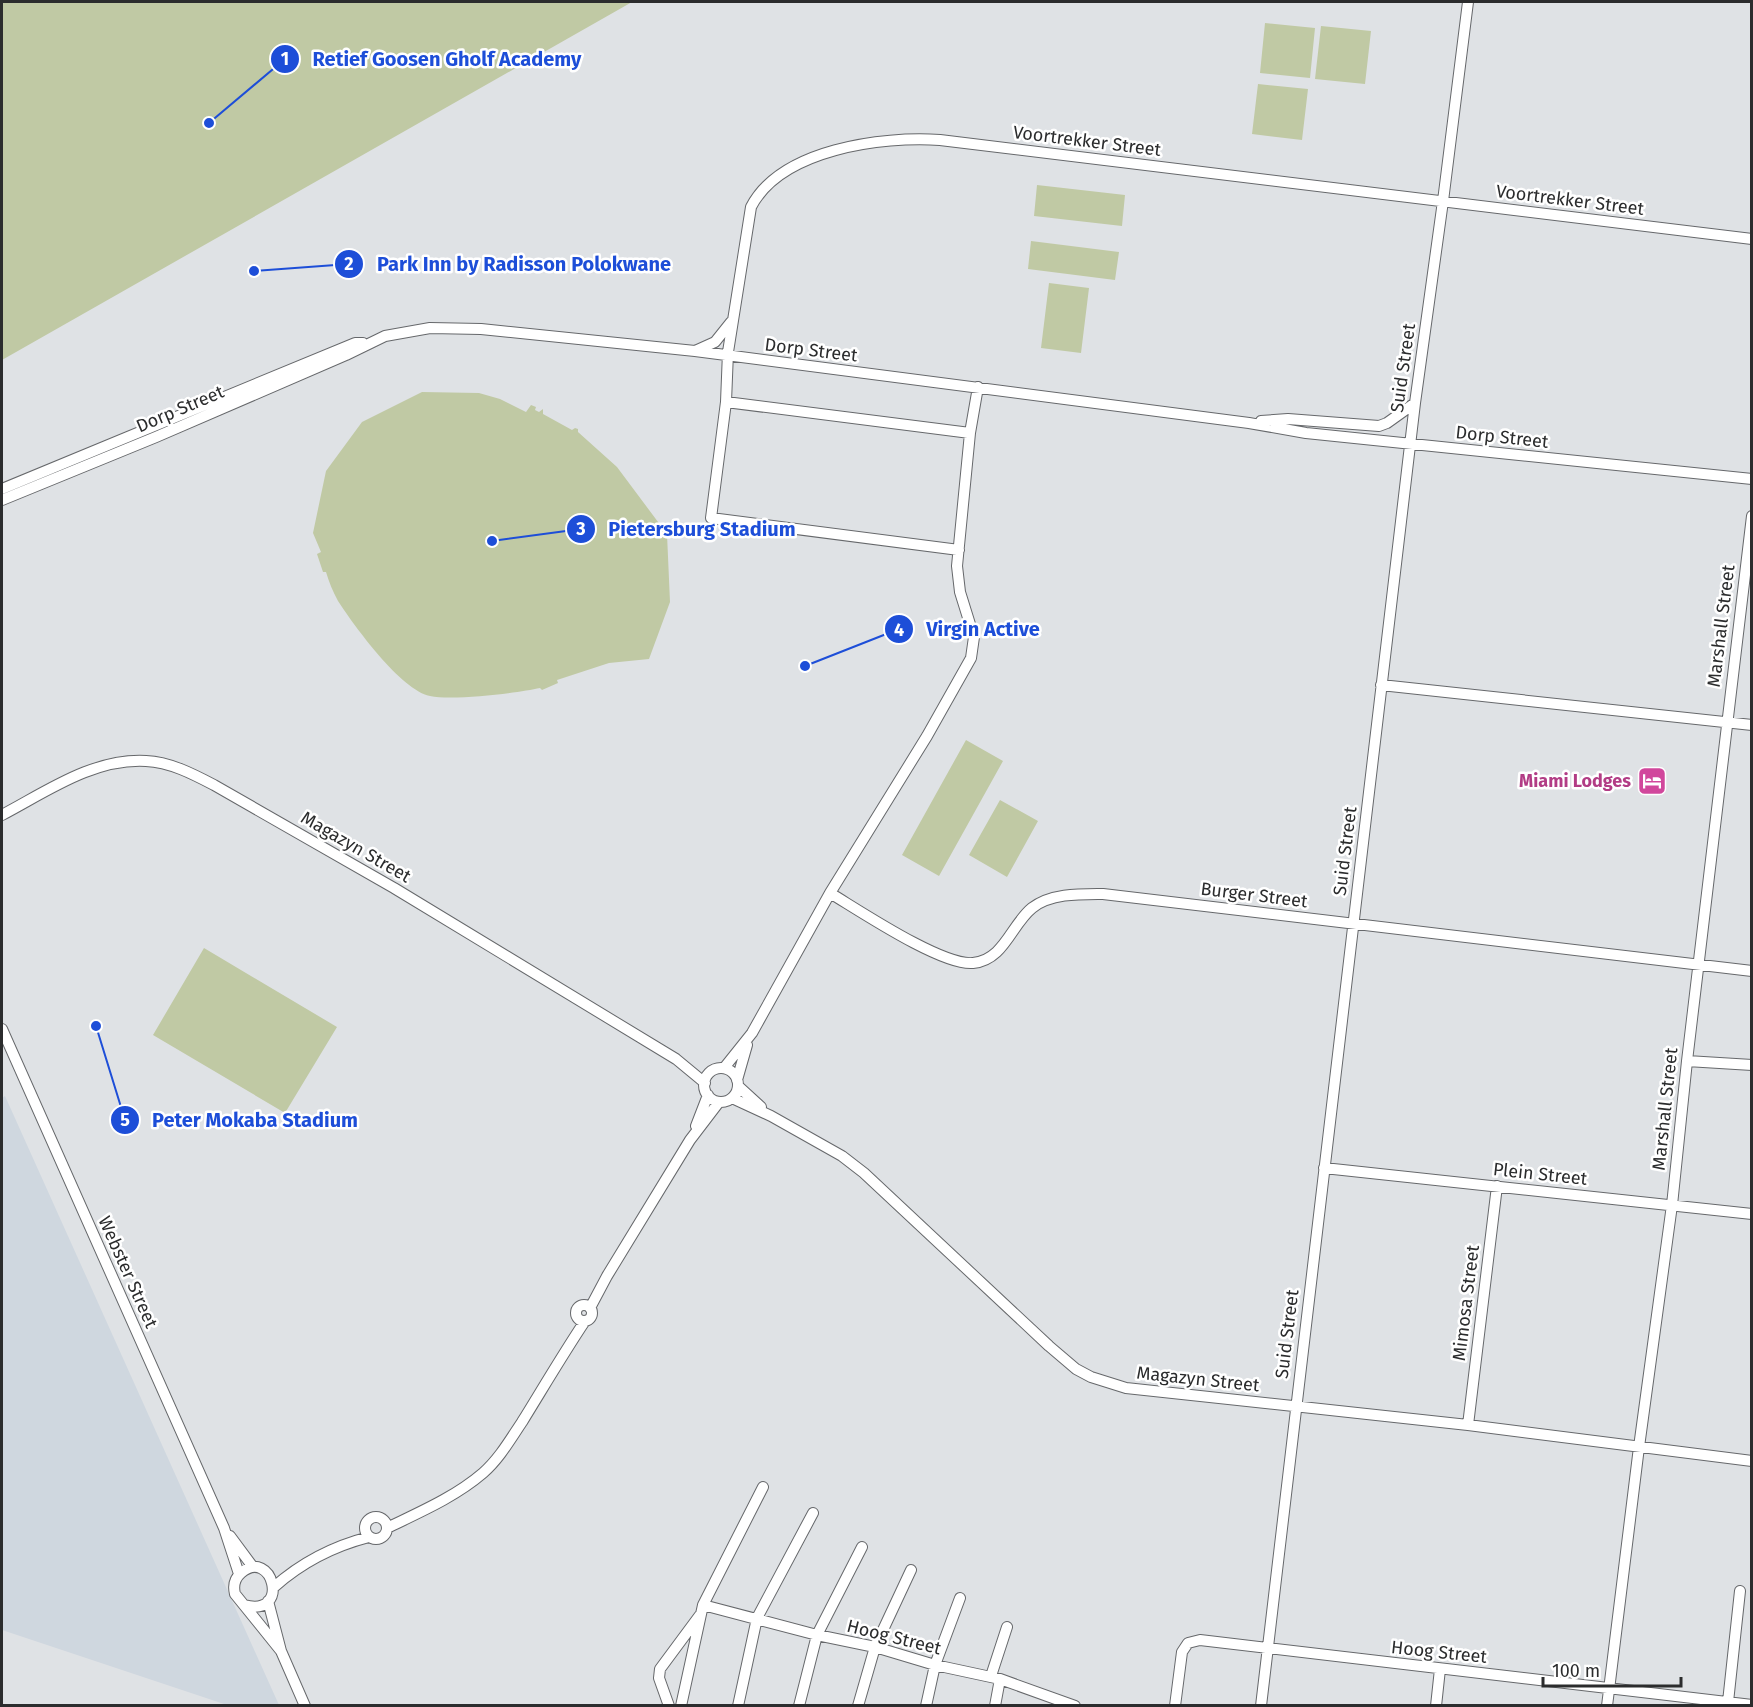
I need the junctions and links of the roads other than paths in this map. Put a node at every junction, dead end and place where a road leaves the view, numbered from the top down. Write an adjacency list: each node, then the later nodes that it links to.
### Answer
1 (1468, 2): 2 (street, Suid Street)
2 (1443, 201): 3 (street, Voortrekker Street); 4 (street, Voortrekker Street); 10 (street, Suid Street)
3 (1752, 239)
4 (733, 319): 6 (street); 7 (street, Voortrekker Street)
5 (369, 342): 6 (street, Dorp Street); 15 (street, Dorp Street); 16 (street, Dorp Street)
6 (695, 351): 7 (street, Dorp Street)
7 (728, 356): 8 (street, Dorp Street); 9 (street, Voortrekker Street)
8 (978, 387): 11 (street, Dorp Street); 12 (street)
9 (726, 402): 12 (street); 18 (street, Voortrekker Street)
10 (1415, 403): 11 (street, Dorp Street); 13 (street, Suid Street)
11 (1249, 423): 13 (street, Dorp Street)
12 (970, 433): 18 (street)
13 (1410, 444): 14 (street, Dorp Street); 19 (street, Suid Street)
14 (1752, 479)
15 (2, 489)
16 (2, 500)
17 (1752, 516): 20 (street, Marshall Street)
18 (959, 550): 23 (street)
19 (1381, 685): 20 (street); 24 (street, Suid Street)
20 (1726, 723): 21 (street); 25 (street, Marshall Street)
21 (1752, 725)
22 (2, 815): 29 (street, Magazyn Street)
23 (830, 893): 24 (street, Burger Street); 28 (street)
24 (1353, 923): 25 (street, Burger Street); 41 (street, Suid Street)
25 (1698, 964): 26 (street, Burger Street); 30 (street, Marshall Street)
26 (1752, 970)
27 (2, 1029): 52 (street, Webster Street)
28 (752, 1033): 32 (street); 35 (street)
29 (676, 1059): 33 (street, Magazyn Street); 34 (street, Magazyn Street)
30 (1687, 1061): 31 (street); 43 (street, Marshall Street)
31 (1752, 1065)
32 (724, 1068): 33 (street); 35 (street)
33 (711, 1072): 34 (street)
34 (705, 1083): 36 (street)
35 (738, 1083): 37 (street); 39 (street, Magazyn Street)
36 (708, 1095): 38 (street); 40 (street)
37 (732, 1098): 38 (street); 39 (street, Magazyn Street)
38 (719, 1102): 40 (street)
39 (771, 1116): 45 (street, Magazyn Street)
40 (690, 1140): 51 (street)
41 (1324, 1168): 42 (street, Plein Street); 45 (street, Suid Street)
42 (1497, 1186): 43 (street, Plein Street); 46 (street, Mimosa Street)
43 (1672, 1205): 44 (street, Plein Street); 47 (street, Marshall Street)
44 (1752, 1214)
45 (1295, 1405): 46 (street, Magazyn Street); 70 (street, Suid Street)
46 (1468, 1425): 47 (street, Magazyn Street)
47 (1638, 1448): 48 (street, Magazyn Street); 75 (street, Marshall Street)
48 (1752, 1461)
49 (763, 1487): 65 (street)
50 (813, 1513): 66 (street)
51 (385, 1524): 53 (street); 53 (street)
52 (224, 1528): 55 (street, Webster Street); 59 (street, Webster Street)
53 (367, 1533): 56 (street)
54 (862, 1547): 68 (street)
55 (253, 1568): 58 (street); 59 (street)
56 (293, 1570): 58 (street); 60 (street)
57 (911, 1570): 69 (street)
58 (267, 1573): 60 (street)
59 (239, 1574): 64 (street)
60 (274, 1587): 63 (street)
61 (1740, 1591): 76 (street)
62 (960, 1598): 72 (street)
63 (268, 1601): 64 (street); 71 (street)
64 (244, 1605): 71 (street)
65 (703, 1609): 66 (street, Hoog Street); 80 (street); 81 (street)
66 (756, 1618): 68 (street, Hoog Street); 82 (street)
67 (1007, 1627): 74 (street)
68 (817, 1635): 69 (street, Hoog Street); 83 (street)
69 (875, 1647): 72 (street, Hoog Street); 84 (street)
70 (1267, 1648): 73 (street, Hoog Street); 88 (street, Hoog Street); 89 (street, Suid Street)
71 (281, 1652): 79 (street)
72 (935, 1665): 74 (street, Hoog Street); 85 (street)
73 (1440, 1669): 75 (street, Hoog Street); 90 (street)
74 (996, 1678): 77 (street, Hoog Street); 86 (street)
75 (1609, 1687): 76 (street, Hoog Street); 91 (street, Marshall Street)
76 (1728, 1702): 78 (street, Hoog Street)
77 (1056, 1703): 87 (street, Hoog Street)
78 (1752, 1705)
79 (305, 1706)
80 (669, 1706)
81 (681, 1706)
82 (738, 1706)
83 (799, 1706)
84 (858, 1706)
85 (926, 1706)
86 (995, 1706)
87 (1075, 1706)
88 (1174, 1706)
89 (1261, 1706)
90 (1436, 1706)
91 (1607, 1706)

